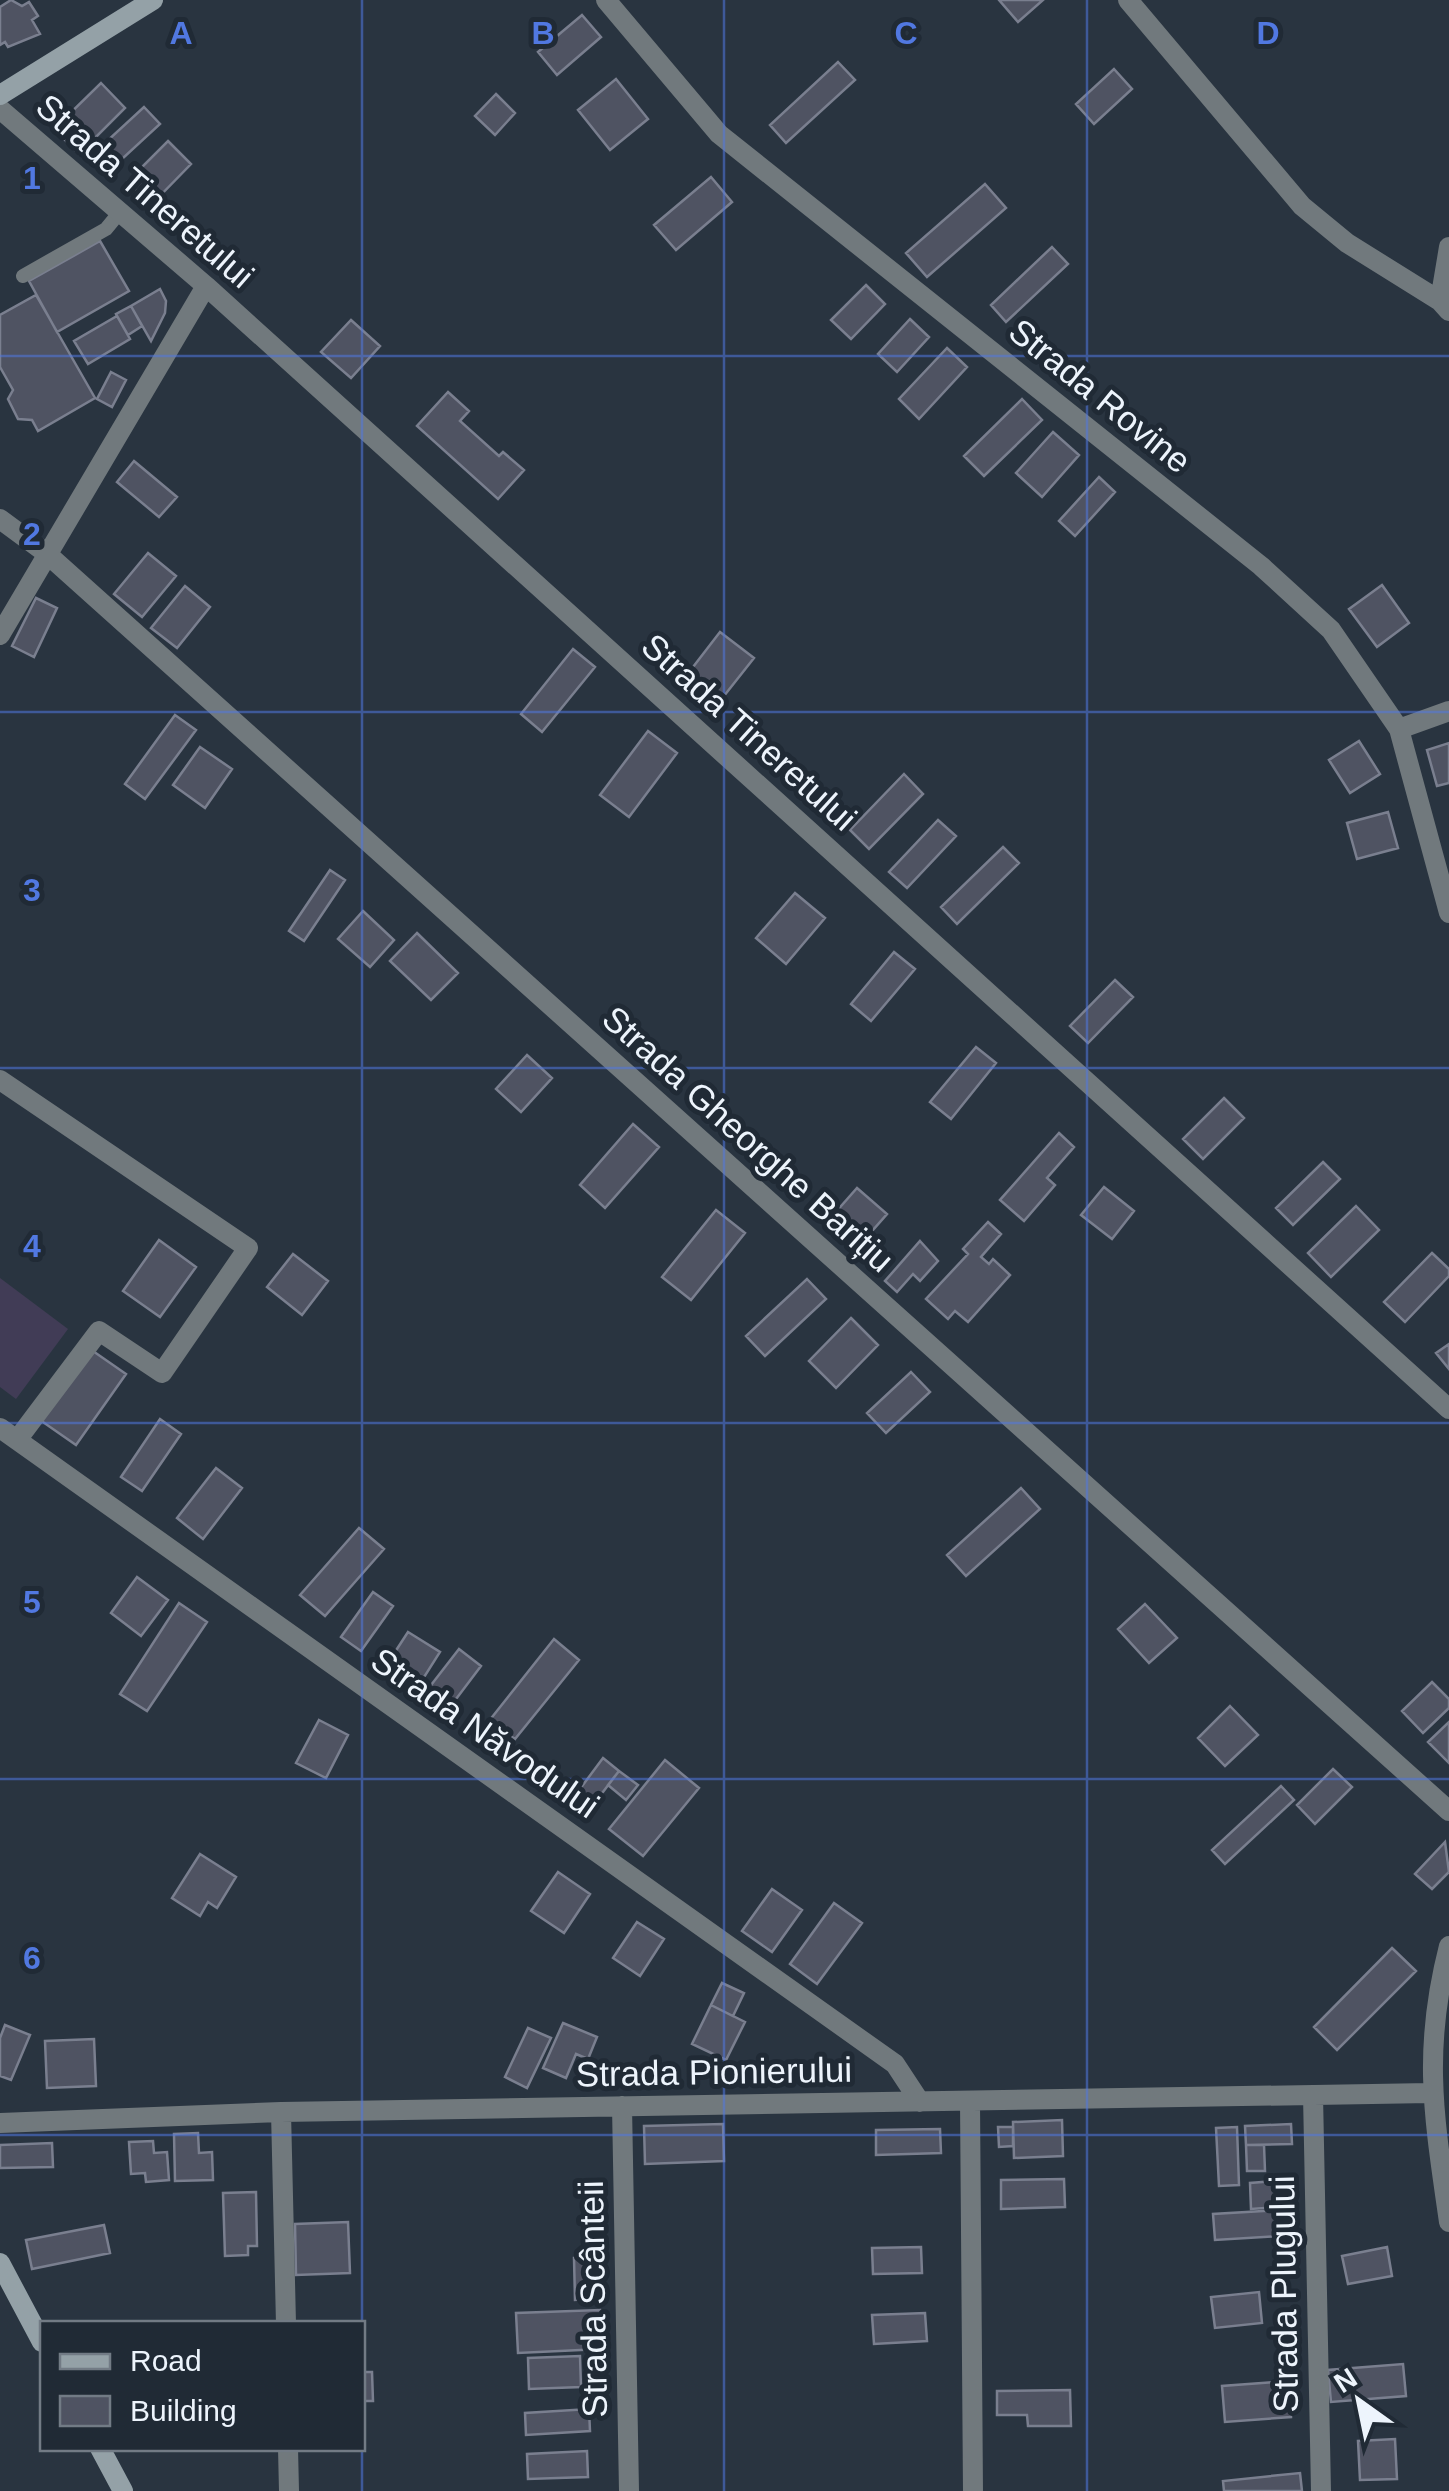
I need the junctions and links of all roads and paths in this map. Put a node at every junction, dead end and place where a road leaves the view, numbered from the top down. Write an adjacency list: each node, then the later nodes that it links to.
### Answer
1 (154, 0): 4 (street)
2 (606, 0): 15 (street, Strada Rovine)
3 (1128, 0): 10 (street)
4 (0, 95)
5 (0, 109): 6 (street, Strada Tineretului)
6 (120, 212): 8 (lane); 9 (street, Strada Tineretului)
7 (1449, 247): 10 (street)
8 (23, 276)
9 (206, 286): 12 (street); 18 (street, Strada Tineretului)
10 (1444, 306)
11 (0, 520): 12 (street, Strada Gheorghe Barițiu)
12 (46, 553): 13 (street); 20 (street, Strada Gheorghe Barițiu)
13 (0, 635)
14 (1449, 711): 15 (street)
15 (1399, 729): 16 (street, Strada Rovine)
16 (1449, 913)
17 (0, 1080): 19 (street)
18 (1449, 1409)
19 (9, 1434): 25 (street, Strada Năvodului)
20 (1449, 1811)
21 (1449, 1946): 22 (street)
22 (1430, 2093): 23 (street, Strada Pionierului); 29 (street)
23 (1313, 2095): 24 (street, Strada Pionierului); 39 (street, Strada Plugului)
24 (970, 2101): 25 (street, Strada Pionierului); 38 (street)
25 (920, 2102): 26 (street, Strada Pionierului)
26 (622, 2106): 27 (street, Strada Pionierului); 37 (street, Strada Scânteii)
27 (281, 2112): 28 (street, Strada Pionierului); 31 (street)
28 (0, 2123)
29 (1449, 2222)
30 (0, 2263): 32 (street)
31 (286, 2321)
32 (40, 2338)
33 (102, 2451): 35 (street)
34 (288, 2451): 36 (street)
35 (122, 2491)
36 (289, 2491)
37 (629, 2491)
38 (974, 2491)
39 (1321, 2491)

